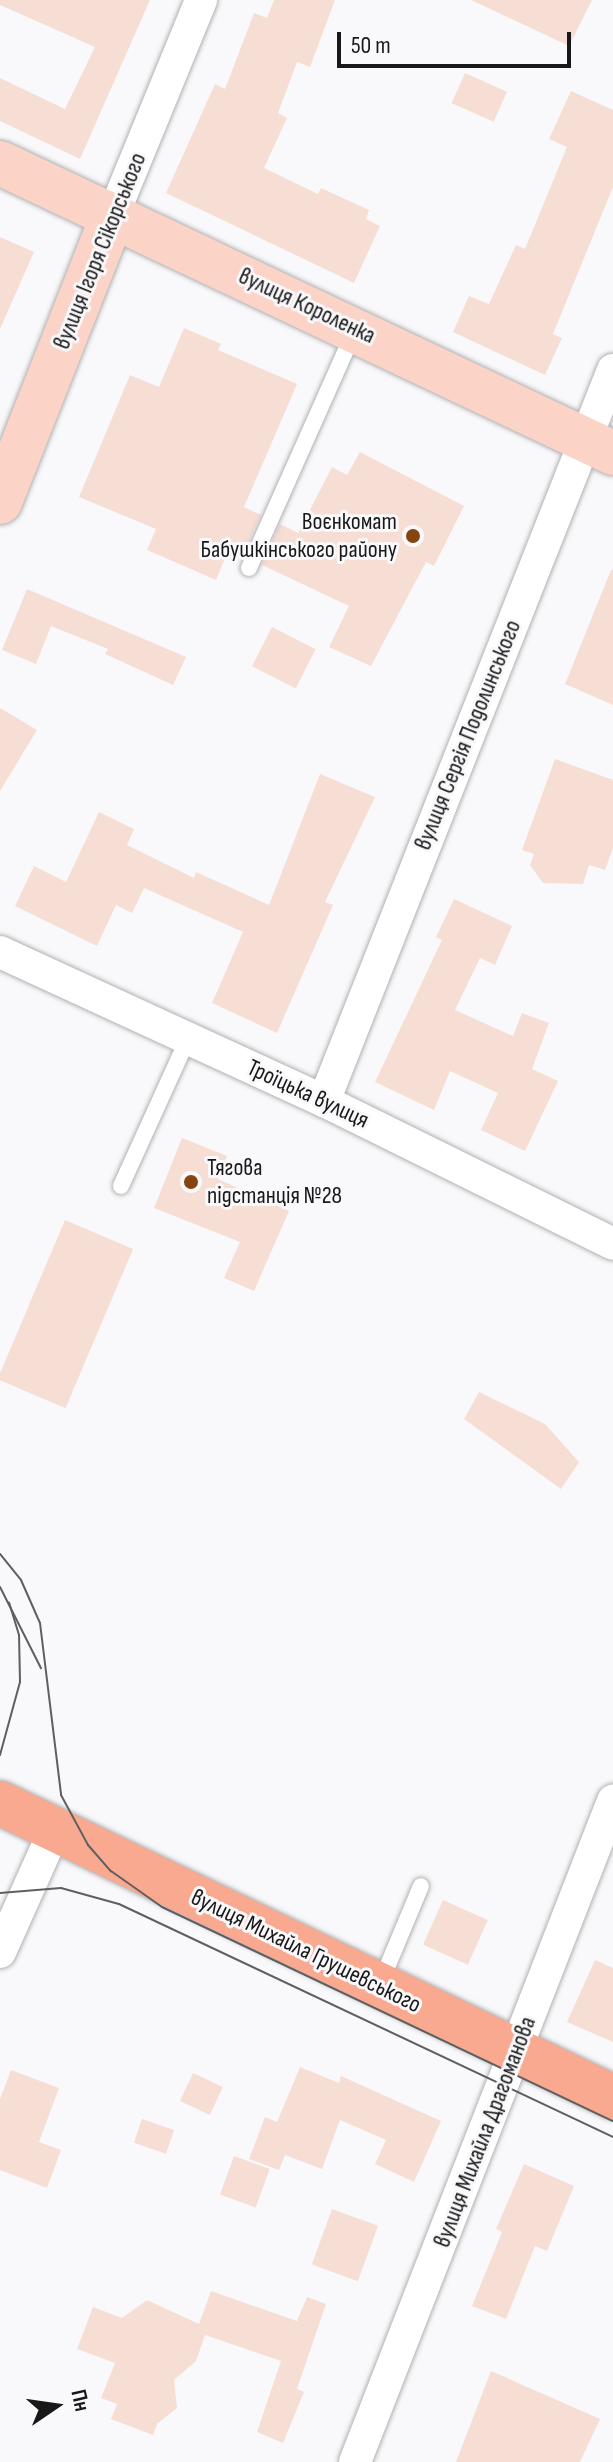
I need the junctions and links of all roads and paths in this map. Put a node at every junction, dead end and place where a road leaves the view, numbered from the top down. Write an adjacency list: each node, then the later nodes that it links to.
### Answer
1 (201, 0): 3 (street, вулиця Ігоря Сікорського)
2 (0, 163): 3 (street, вулиця Короленка)
3 (113, 215): 4 (street, вулиця Короленка); 7 (street, вулиця Ігоря Сікорського)
4 (355, 329): 6 (street, вулиця Короленка); 8 (lane)
5 (613, 370): 6 (street, вулиця Сергія Подолинського)
6 (599, 446): 11 (street, вулиця Сергія Подолинського)
7 (0, 502)
8 (249, 568)
9 (0, 952): 10 (street, Троїцька вулиця)
10 (188, 1038): 11 (street, Троїцька вулиця); 12 (lane)
11 (324, 1101): 13 (street, Троїцька вулиця)
12 (121, 1186)
13 (613, 1244)
14 (613, 1801): 20 (street, вулиця Михайла Драгоманова)
15 (0, 1803): 16 (main road, вулиця Михайла Грушевського)
16 (55, 1829): 18 (street); 19 (main road, вулиця Михайла Грушевського)
17 (421, 1886): 19 (lane)
18 (0, 1952)
19 (379, 1986): 20 (main road, вулиця Михайла Грушевського)
20 (516, 2052): 21 (main road, вулиця Михайла Грушевського); 22 (street, вулиця Михайла Драгоманова)
21 (613, 2097)
22 (355, 2462)

